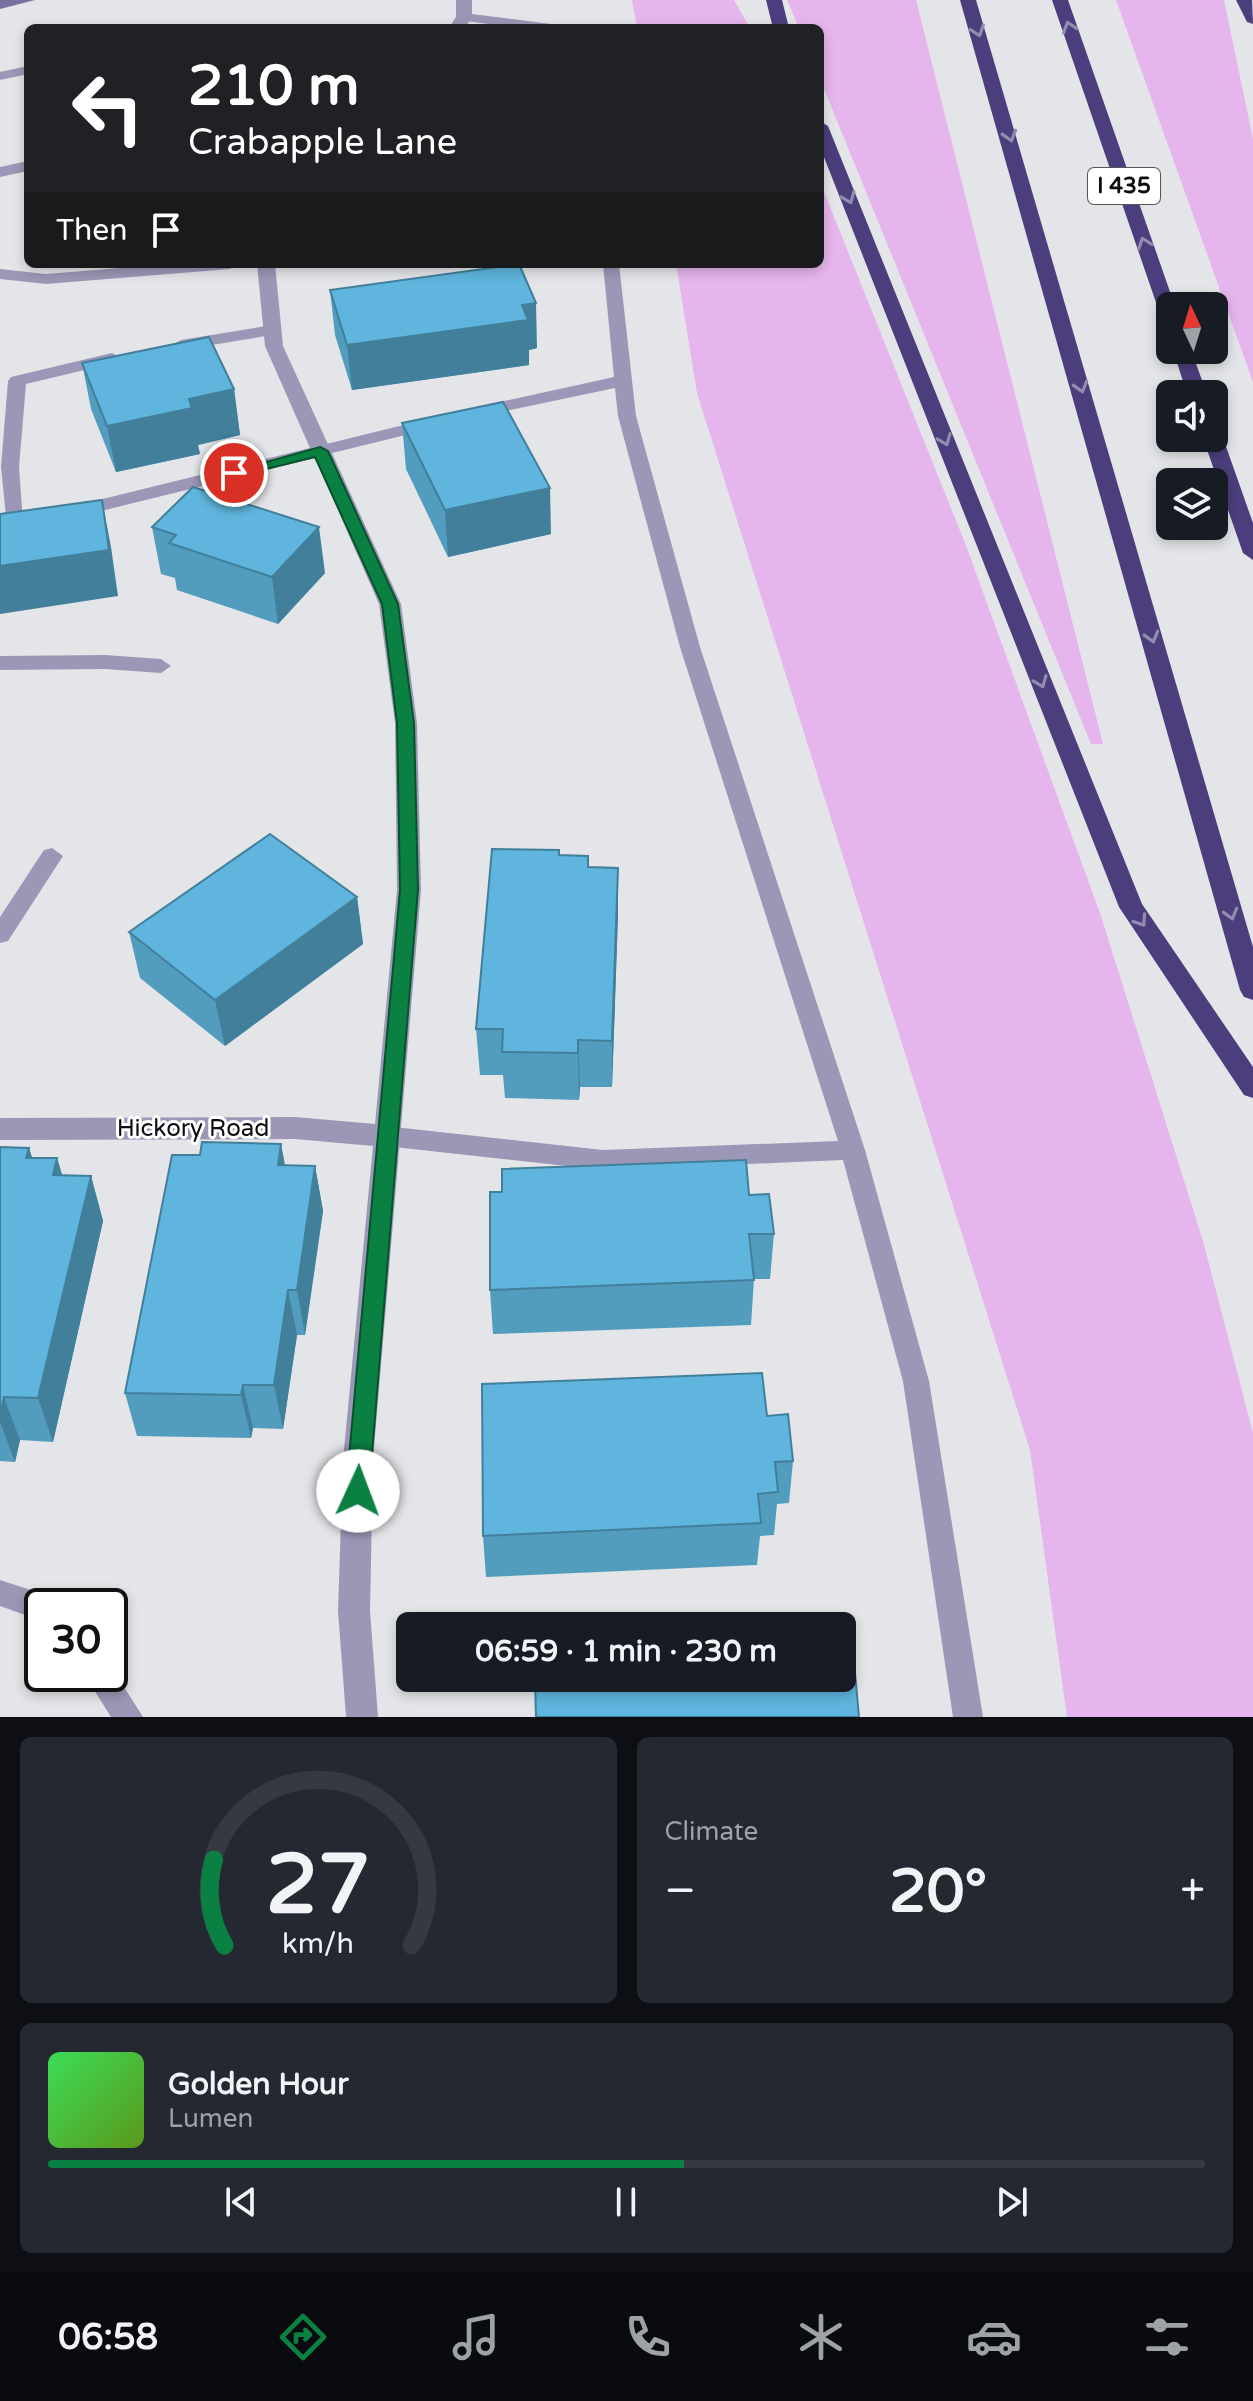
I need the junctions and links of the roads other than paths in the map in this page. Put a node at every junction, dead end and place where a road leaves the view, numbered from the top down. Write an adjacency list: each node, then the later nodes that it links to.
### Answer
1 (27, 0): 6 (main road)
2 (774, 0): 10 (highway)
3 (968, 0): 33 (highway, one-way to 33)
4 (1060, 0): 20 (highway, I 435, one-way to 4)
5 (1244, 0): 8 (highway)
6 (0, 4)
7 (461, 15): 9 (lane)
8 (1253, 19)
9 (523, 24)
10 (780, 24)
11 (24, 71): 12 (lane)
12 (0, 76)
13 (824, 136): 34 (highway, one-way to 34)
14 (24, 167): 15 (street)
15 (0, 172)
16 (181, 268): 19 (lane)
17 (266, 268): 21 (street)
18 (611, 268): 24 (lane)
19 (0, 274)
20 (1161, 292)
21 (272, 330): 22 (lane); 25 (street)
22 (158, 349)
23 (129, 354): 27 (lane)
24 (621, 381): 25 (lane); 37 (lane)
25 (320, 451): 27 (street); 36 (street)
26 (1218, 452): 28 (highway)
27 (22, 521)
28 (1253, 553)
29 (0, 663): 30 (lane)
30 (161, 666)
31 (52, 856): 32 (lane)
32 (0, 935)
33 (1253, 990)
34 (1253, 1088)
35 (0, 1129): 36 (street, Hickory Road)
36 (385, 1136): 37 (lane); 42 (street)
37 (853, 1150): 43 (lane)
38 (0, 1593): 39 (lane)
39 (24, 1601)
40 (111, 1692): 41 (lane)
41 (128, 1717)
42 (362, 1717)
43 (968, 1717)

